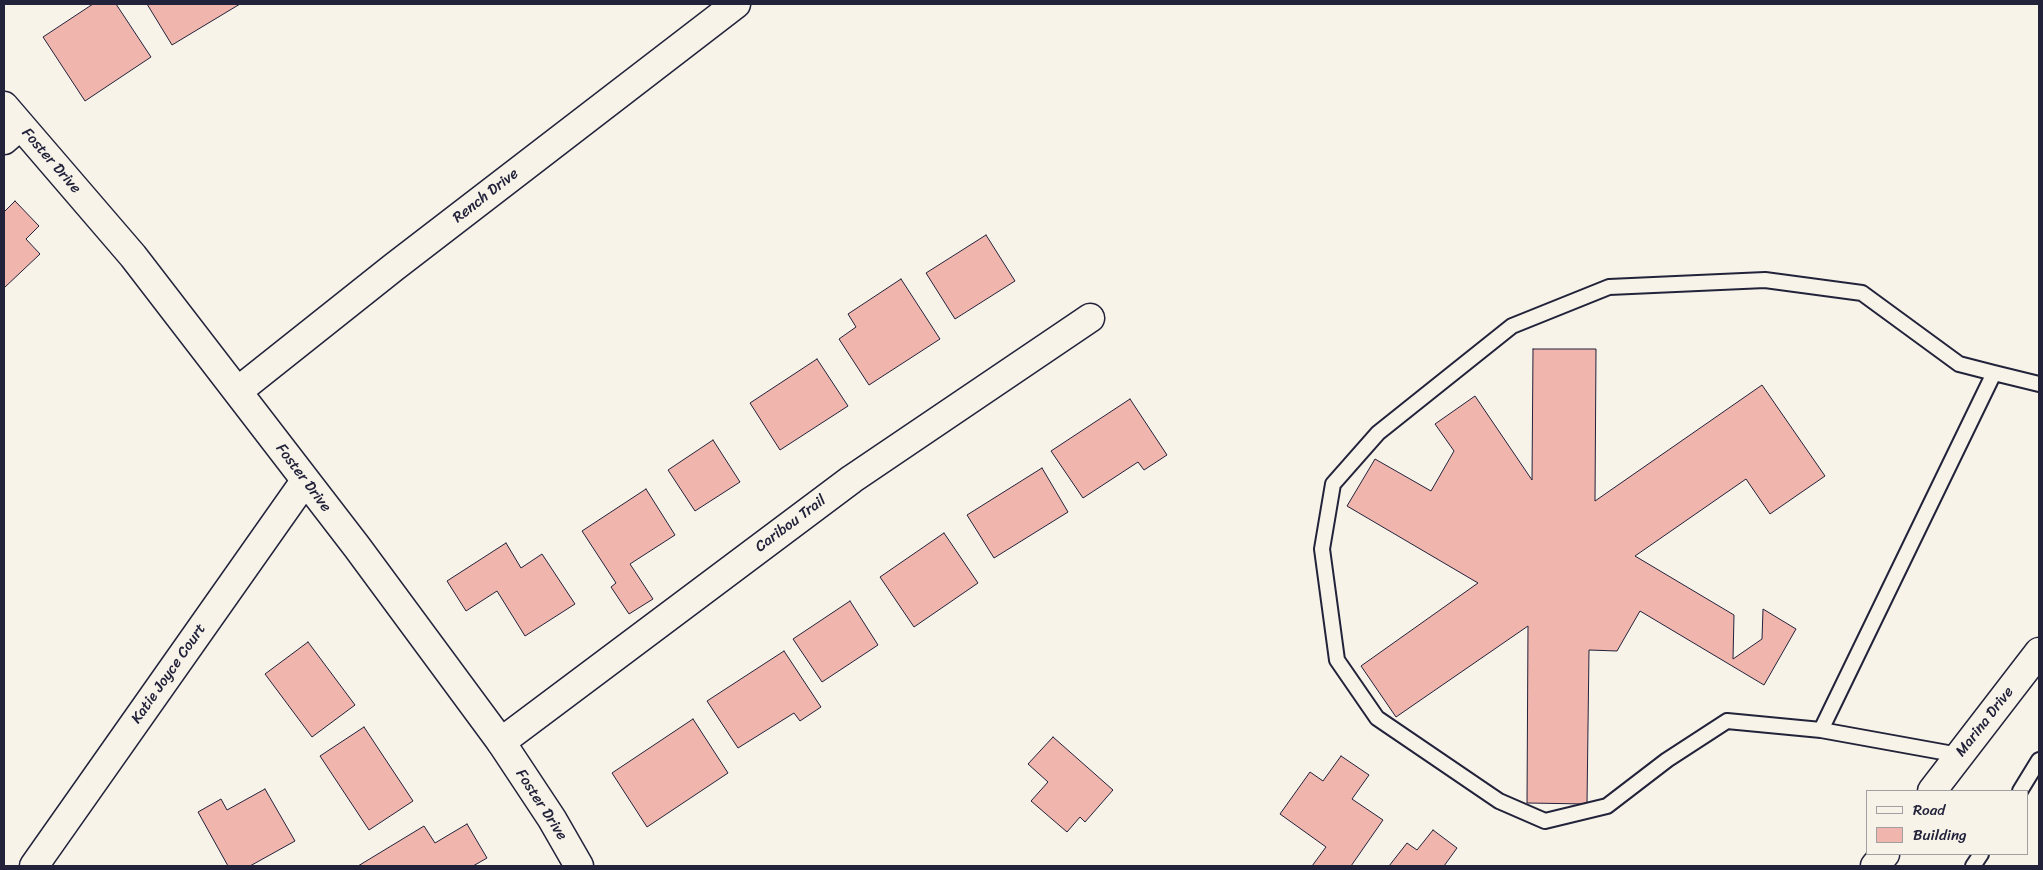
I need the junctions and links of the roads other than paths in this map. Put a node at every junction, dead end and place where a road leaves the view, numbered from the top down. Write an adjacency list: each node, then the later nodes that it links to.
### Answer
1 (736, 4): 6 (street, Rench Drive)
2 (9, 124): 6 (street, Foster Drive)
3 (1090, 318): 10 (street, Caribou Trail)
4 (1994, 373): 5 (lane); 9 (lane); 9 (lane)
5 (2039, 384)
6 (238, 391): 7 (street, Foster Drive)
7 (304, 481): 10 (street, Foster Drive); 17 (street, Katie Joyce Court)
8 (2039, 652): 11 (street, Marina Drive)
9 (1821, 730): 11 (lane)
10 (500, 742): 18 (street, Foster Drive)
11 (1959, 755): 13 (street, Marina Drive)
12 (2039, 760): 14 (lane)
13 (1933, 790)
14 (2021, 790)
15 (1884, 855): 19 (street)
16 (1980, 855): 20 (lane)
17 (34, 866)
18 (579, 866)
19 (1875, 866)
20 (1973, 866)

